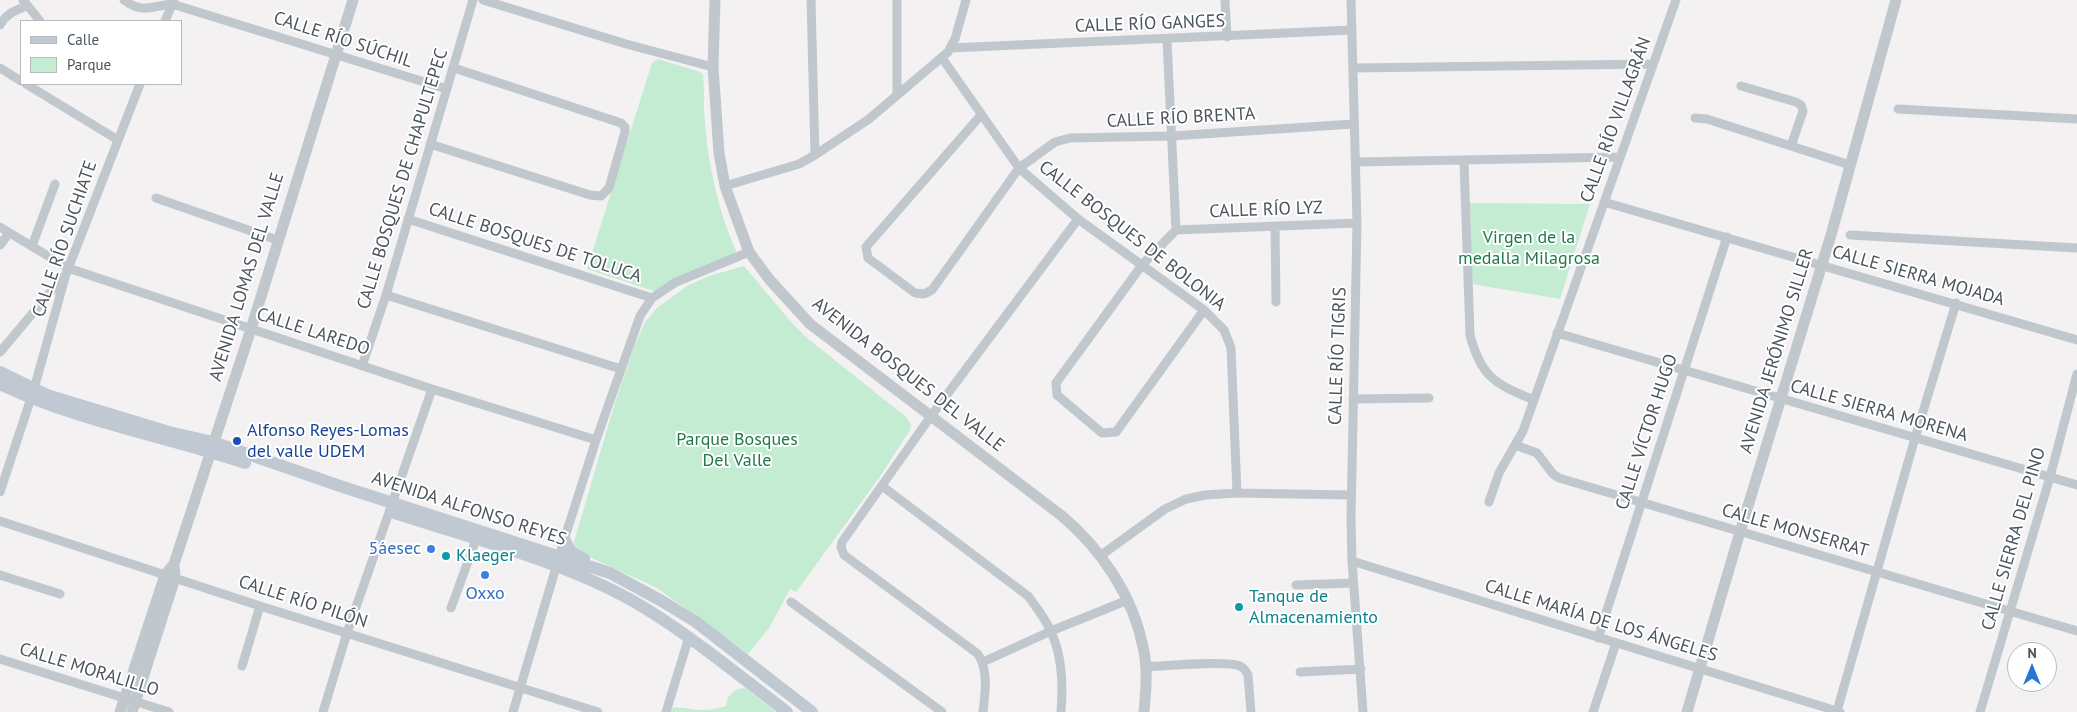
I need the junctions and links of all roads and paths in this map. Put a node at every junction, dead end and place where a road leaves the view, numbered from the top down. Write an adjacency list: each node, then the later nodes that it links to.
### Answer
1 (124, 0): 13 (street)
2 (353, 0): 22 (street, AVENIDA LOMAS DEL VALLE)
3 (473, 0): 27 (street, CALLE BOSQUES DE CHAPULTEPEC)
4 (483, 0): 25 (street)
5 (714, 0): 25 (street, AVENIDA BOSQUES DEL VALLE)
6 (812, 0): 44 (street)
7 (896, 0): 34 (street)
8 (966, 0): 21 (street)
9 (1225, 0): 19 (street)
10 (1351, 0): 18 (street, CALLE RÍO TIGRIS)
11 (1676, 0): 24 (street, CALLE RÍO VILLAGRÁN)
12 (1896, 0): 48 (street, AVENIDA JERÓNIMO SILLER)
13 (173, 2): 16 (street); 22 (street, CALLE RÍO SÚCHIL)
14 (24, 3): 15 (street); 17 (street)
15 (39, 20)
16 (166, 20)
17 (0, 25)
18 (1352, 30): 19 (street, CALLE RÍO GANGES); 28 (street, CALLE RÍO TIGRIS)
19 (1227, 37): 20 (street, CALLE RÍO GANGES)
20 (1167, 40): 21 (street, CALLE RÍO GANGES); 40 (street)
21 (950, 48): 23 (street)
22 (335, 55): 33 (street, CALLE RÍO SÚCHIL); 63 (street, AVENIDA LOMAS DEL VALLE)
23 (942, 58): 34 (street); 36 (street, CALLE BOSQUES DE BOLONIA)
24 (1653, 64): 28 (street); 45 (street, CALLE RÍO VILLAGRÁN)
25 (714, 67): 51 (street, AVENIDA BOSQUES DEL VALLE)
26 (0, 68): 29 (street)
27 (454, 68): 33 (street, CALLE BOSQUES DE CHAPULTEPEC); 42 (street)
28 (1353, 68): 39 (street, CALLE RÍO TIGRIS)
29 (20, 80)
30 (28, 85): 41 (street)
31 (140, 85): 41 (street, CALLE RÍO SUCHIATE)
32 (1741, 86): 43 (street)
33 (447, 89): 42 (street, CALLE BOSQUES DE CHAPULTEPEC)
34 (897, 94): 44 (street)
35 (1898, 109): 38 (street)
36 (981, 115): 49 (street, CALLE BOSQUES DE BOLONIA); 49 (street, CALLE RÍO BRENTA)
37 (1695, 118): 43 (street)
38 (2077, 119)
39 (1353, 124): 40 (street, CALLE RÍO BRENTA); 47 (street, CALLE RÍO TIGRIS)
40 (1172, 136): 49 (street, CALLE RÍO BRENTA); 59 (street)
41 (118, 140): 70 (street, CALLE RÍO SUCHIATE)
42 (430, 144): 55 (street, CALLE BOSQUES DE CHAPULTEPEC)
43 (1791, 146): 48 (street)
44 (815, 155): 51 (street)
45 (1620, 156): 46 (street); 53 (street, CALLE RÍO VILLAGRÁN)
46 (1464, 161): 47 (street); 91 (street)
47 (1356, 162): 56 (street, CALLE RÍO TIGRIS)
48 (1850, 165): 69 (street, AVENIDA JERÓNIMO SILLER)
49 (1019, 168): 54 (street, CALLE BOSQUES DE BOLONIA)
50 (55, 184): 65 (street)
51 (725, 186): 67 (street, AVENIDA BOSQUES DEL VALLE)
52 (156, 198): 63 (street)
53 (1604, 202): 62 (street, CALLE SIERRA MOJADA); 77 (street, CALLE RÍO VILLAGRÁN)
54 (1078, 218): 68 (street, CALLE BOSQUES DE BOLONIA); 92 (street)
55 (408, 219): 71 (street, CALLE BOSQUES DE CHAPULTEPEC); 72 (street, CALLE BOSQUES DE TOLUCA)
56 (1357, 223): 57 (street, CALLE RÍO LYZ); 89 (street, CALLE RÍO TIGRIS)
57 (1275, 226): 59 (street, CALLE RÍO LYZ); 73 (street)
58 (0, 227): 60 (street, CALLE LAREDO)
59 (1176, 230): 68 (street)
60 (9, 233): 64 (street); 65 (street, CALLE LAREDO)
61 (1850, 235): 66 (street)
62 (1727, 236): 69 (street, CALLE SIERRA MOJADA); 82 (street, CALLE VÍCTOR HUGO)
63 (277, 240): 76 (street, AVENIDA LOMAS DEL VALLE)
64 (0, 245)
65 (32, 246): 70 (street, CALLE LAREDO)
66 (2077, 248)
67 (749, 252): 72 (street); 92 (street, AVENIDA BOSQUES DEL VALLE)
68 (1142, 265): 75 (street, CALLE BOSQUES DE BOLONIA); 75 (street)
69 (1822, 265): 74 (street, CALLE SIERRA MOJADA); 90 (street, AVENIDA JERÓNIMO SILLER)
70 (67, 271): 76 (street, CALLE LAREDO); 79 (street); 87 (street, CALLE RÍO SUCHIATE)
71 (386, 295): 80 (street, CALLE BOSQUES DE CHAPULTEPEC); 81 (street)
72 (652, 298): 81 (street)
73 (1276, 302)
74 (1956, 303): 78 (street, CALLE SIERRA MOJADA); 93 (street)
75 (1204, 310): 101 (street, CALLE BOSQUES DE BOLONIA)
76 (251, 329): 80 (street, CALLE LAREDO); 96 (street, AVENIDA LOMAS DEL VALLE)
77 (1557, 333): 82 (street, CALLE SIERRA MORENA); 91 (street, CALLE RÍO VILLAGRÁN)
78 (2077, 340)
79 (0, 352)
80 (362, 366): 86 (street, CALLE LAREDO)
81 (620, 369): 94 (street)
82 (1685, 371): 90 (street, CALLE SIERRA MORENA); 104 (street, CALLE VÍCTOR HUGO)
83 (0, 372): 87 (main road, AVENIDA ALFONSO REYES)
84 (2077, 374): 97 (street, CALLE SIERRA DEL PINO)
85 (0, 384): 87 (main road, AVENIDA ALFONSO REYES)
86 (432, 389): 94 (street, CALLE LAREDO); 105 (street)
87 (32, 394): 96 (main road, AVENIDA ALFONSO REYES); 100 (street, CALLE RÍO SUCHIATE)
88 (1429, 398): 89 (street)
89 (1353, 399): 102 (street, CALLE RÍO TIGRIS)
90 (1781, 399): 93 (street, CALLE SIERRA MORENA); 107 (street, AVENIDA JERÓNIMO SILLER)
91 (1534, 400): 95 (street, CALLE RÍO VILLAGRÁN)
92 (931, 416): 99 (street); 110 (street, AVENIDA BOSQUES DEL VALLE)
93 (1915, 438): 97 (street, CALLE SIERRA MORENA); 113 (street)
94 (596, 440): 109 (street)
95 (1515, 445): 103 (street, CALLE RÍO VILLAGRÁN); 104 (street, CALLE MONSERRAT)
96 (211, 447): 105 (main road, AVENIDA ALFONSO REYES); 116 (street, AVENIDA LOMAS DEL VALLE)
97 (2050, 478): 98 (street, CALLE SIERRA MORENA); 124 (street, CALLE SIERRA DEL PINO)
98 (2077, 485)
99 (882, 486): 125 (street); 132 (street)
100 (0, 492)
101 (1237, 493): 102 (street); 110 (street)
102 (1350, 495): 112 (street, CALLE RÍO TIGRIS)
103 (1489, 502)
104 (1641, 503): 107 (street, CALLE MONSERRAT); 129 (street, CALLE VÍCTOR HUGO)
105 (391, 507): 108 (main road, AVENIDA ALFONSO REYES); 127 (street)
106 (0, 521): 116 (street, CALLE RÍO PILÓN)
107 (1740, 532): 113 (street, CALLE MONSERRAT); 136 (street, AVENIDA JERÓNIMO SILLER)
108 (477, 536): 111 (main road, AVENIDA ALFONSO REYES); 123 (street)
109 (564, 539): 111 (street); 114 (main road)
110 (1100, 556): 120 (street, AVENIDA BOSQUES DEL VALLE)
111 (557, 561): 114 (main road, AVENIDA ALFONSO REYES); 128 (main road, AVENIDA ALFONSO REYES); 138 (street)
112 (1352, 561): 117 (street, CALLE RÍO TIGRIS); 129 (street, CALLE MARÍA DE LOS ÁNGELES)
113 (1878, 572): 124 (street, CALLE MONSERRAT); 156 (street)
114 (610, 573): 147 (main road, AVENIDA ALFONSO REYES)
115 (0, 575): 119 (street)
116 (170, 576): 122 (street, CALLE RÍO PILÓN); 139 (street, AVENIDA LOMAS DEL VALLE)
117 (1353, 583): 118 (street); 135 (street, CALLE RÍO TIGRIS)
118 (1296, 585)
119 (60, 594)
120 (1128, 600): 125 (street); 134 (street, AVENIDA BOSQUES DEL VALLE)
121 (791, 602): 148 (street)
122 (260, 606): 127 (street, CALLE RÍO PILÓN); 133 (street)
123 (451, 608)
124 (2009, 611): 126 (street, CALLE MONSERRAT); 157 (street, CALLE SIERRA DEL PINO)
125 (1051, 631): 132 (street); 150 (street)
126 (2077, 631)
127 (347, 633): 138 (street, CALLE RÍO PILÓN); 142 (street)
128 (689, 637): 145 (street); 146 (main road, AVENIDA ALFONSO REYES)
129 (1598, 638): 130 (street, CALLE MARÍA DE LOS ÁNGELES)
130 (1616, 643): 136 (street, CALLE MARÍA DE LOS ÁNGELES); 154 (street)
131 (0, 659): 139 (street, CALLE MORALILLO)
132 (982, 662): 149 (street)
133 (242, 666)
134 (1146, 667): 151 (street, AVENIDA BOSQUES DEL VALLE); 152 (street)
135 (1360, 669): 137 (street); 153 (street, CALLE RÍO TIGRIS)
136 (1700, 670): 155 (street, AVENIDA JERÓNIMO SILLER); 156 (street, CALLE MARÍA DE LOS ÁNGELES)
137 (1300, 672)
138 (521, 686): 143 (street); 144 (street, CALLE RÍO PILÓN)
139 (131, 704): 140 (street, AVENIDA LOMAS DEL VALLE); 141 (street, CALLE MORALILLO)
140 (120, 712)
141 (169, 712)
142 (323, 712)
143 (512, 712)
144 (598, 712)
145 (666, 712)
146 (787, 712)
147 (812, 712)
148 (942, 712)
149 (983, 712)
150 (1061, 712)
151 (1144, 712)
152 (1251, 712)
153 (1363, 712)
154 (1593, 712)
155 (1687, 712)
156 (1839, 712)
157 (1980, 712)

